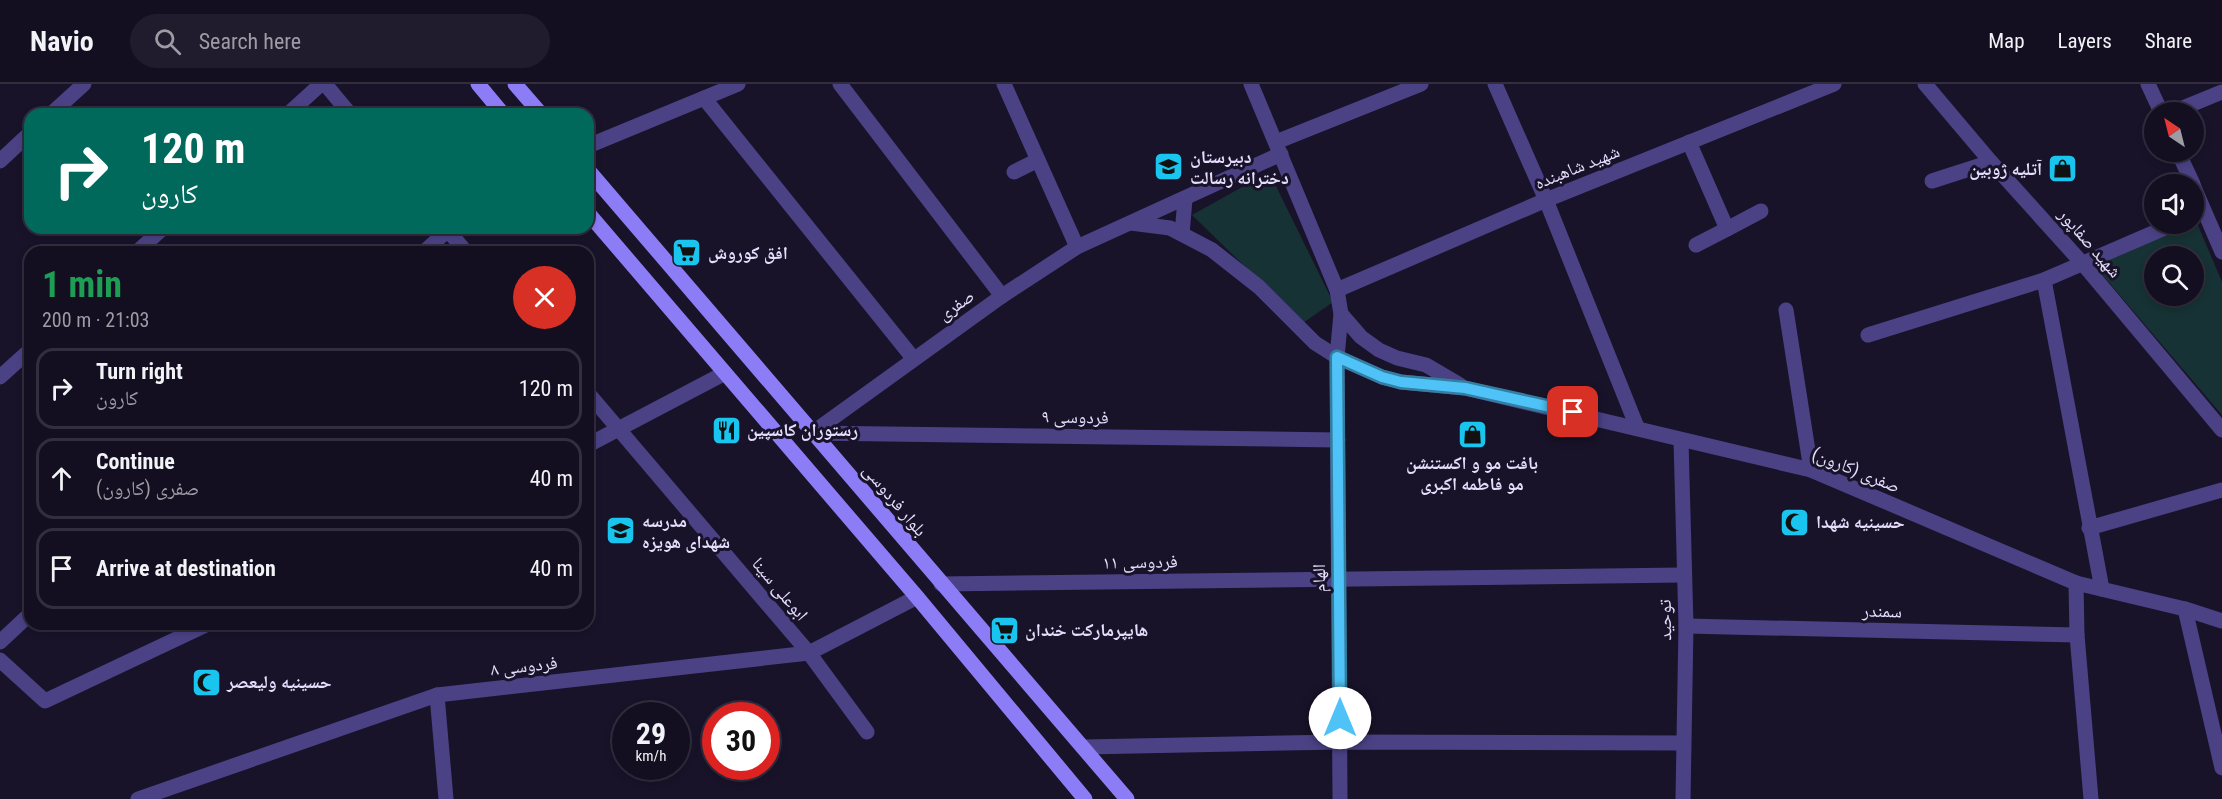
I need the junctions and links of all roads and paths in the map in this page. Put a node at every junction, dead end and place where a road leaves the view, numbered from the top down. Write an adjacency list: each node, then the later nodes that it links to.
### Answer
1 (84, 84): 18 (street)
2 (323, 84): 19 (street); 20 (street)
3 (478, 84): 21 (main road)
4 (515, 84): 22 (main road)
5 (738, 84): 15 (street)
6 (840, 84): 54 (street)
7 (1004, 84): 28 (street)
8 (1251, 84): 26 (street, الهام)
9 (1421, 84): 26 (street, صفری)
10 (1496, 84): 34 (street)
11 (1834, 84): 24 (street, شهید شاهبنده)
12 (1925, 84): 29 (street, شهید صفاپور)
13 (2148, 84): 16 (street)
14 (2222, 92): 17 (street)
15 (704, 98): 25 (street); 60 (street)
16 (2156, 102)
17 (2198, 102)
18 (58, 108)
19 (295, 108)
20 (345, 108)
21 (498, 108)
22 (536, 108)
23 (24, 138): 27 (street)
24 (1689, 142): 34 (street, شهید شاهبنده); 39 (street)
25 (594, 144)
26 (1278, 148): 33 (street, صفری); 53 (street, الهام)
27 (0, 160)
28 (1038, 160): 30 (street); 50 (street)
29 (1990, 162): 32 (street); 51 (street, شهید صفاپور)
30 (1014, 172)
31 (594, 177): 68 (main road, بلوار فردوسی)
32 (1932, 181)
33 (1185, 199): 38 (street, صفری); 43 (street)
34 (1546, 200): 53 (street, شهید شاهبنده); 65 (street)
35 (2204, 209): 49 (street)
36 (1761, 211): 39 (street)
37 (594, 220): 61 (main road)
38 (1131, 223): 43 (street); 50 (street, صفری)
39 (1727, 229): 45 (street)
40 (156, 234): 46 (street)
41 (443, 234): 47 (street)
42 (452, 234): 48 (street)
43 (1182, 234): 59 (street)
44 (2151, 234): 51 (street)
45 (1696, 245)
46 (144, 246)
47 (430, 246)
48 (461, 246)
49 (2221, 246)
50 (1077, 247): 54 (street, صفری)
51 (2083, 264): 52 (street); 67 (street, شهید صفاپور)
52 (2044, 280): 57 (street); 74 (street)
53 (1337, 290): 56 (street, الهام)
54 (1002, 296): 60 (street, صفری)
55 (1786, 310): 72 (street)
56 (1341, 315): 59 (street, الهام); 63 (street)
57 (1868, 335)
58 (24, 355): 62 (street)
59 (1337, 357): 63 (street); 69 (street, الهام)
60 (913, 358): 68 (street, صفری)
61 (725, 373): 66 (street); 80 (main road)
62 (0, 377)
63 (1465, 388): 65 (street, صفری (کارون))
64 (594, 400): 66 (street, ابوعلی سینا)
65 (1637, 427): 70 (street, صفری (کارون))
66 (620, 430): 71 (street); 88 (street, ابوعلی سینا)
67 (2222, 430)
68 (812, 433): 69 (street, فردوسی ۹); 78 (main road, بلوار فردوسی)
69 (1338, 440): 76 (street, الهام)
70 (1681, 440): 72 (street, صفری (کارون)); 75 (street, توحید)
71 (594, 442)
72 (1811, 470): 77 (street, صفری (کارون))
73 (2222, 490): 74 (street)
74 (2089, 528): 79 (street)
75 (1683, 575): 76 (street, فردوسی ۱۱); 84 (street, توحید)
76 (1338, 579): 78 (street, فردوسی ۱۱); 92 (street, الهام)
77 (2076, 583): 79 (street, صفری (کارون)); 86 (street)
78 (941, 584): 94 (main road, بلوار فردوسی)
79 (2102, 590): 81 (street, صفری (کارون))
80 (917, 597): 88 (street, فردوسی ۸); 98 (main road)
81 (2186, 609): 83 (street, صفری (کارون)); 95 (street)
82 (24, 620): 87 (street)
83 (2222, 621)
84 (1686, 626): 86 (street, سمندر); 93 (street, توحید)
85 (195, 630): 89 (street)
86 (2077, 635): 102 (street)
87 (0, 642)
88 (809, 653): 90 (street, فردوسی ۸); 91 (street, ابوعلی سینا)
89 (0, 660)
90 (437, 696): 96 (street, فردوسی ۸); 97 (street)
91 (867, 732)
92 (1340, 742): 93 (street); 94 (street); 100 (street, الهام)
93 (1683, 743): 101 (street, توحید)
94 (1084, 747): 99 (main road, بلوار فردوسی)
95 (2222, 768)
96 (138, 799)
97 (446, 799)
98 (1085, 799)
99 (1127, 799)
100 (1340, 799)
101 (1683, 799)
102 (2091, 799)

